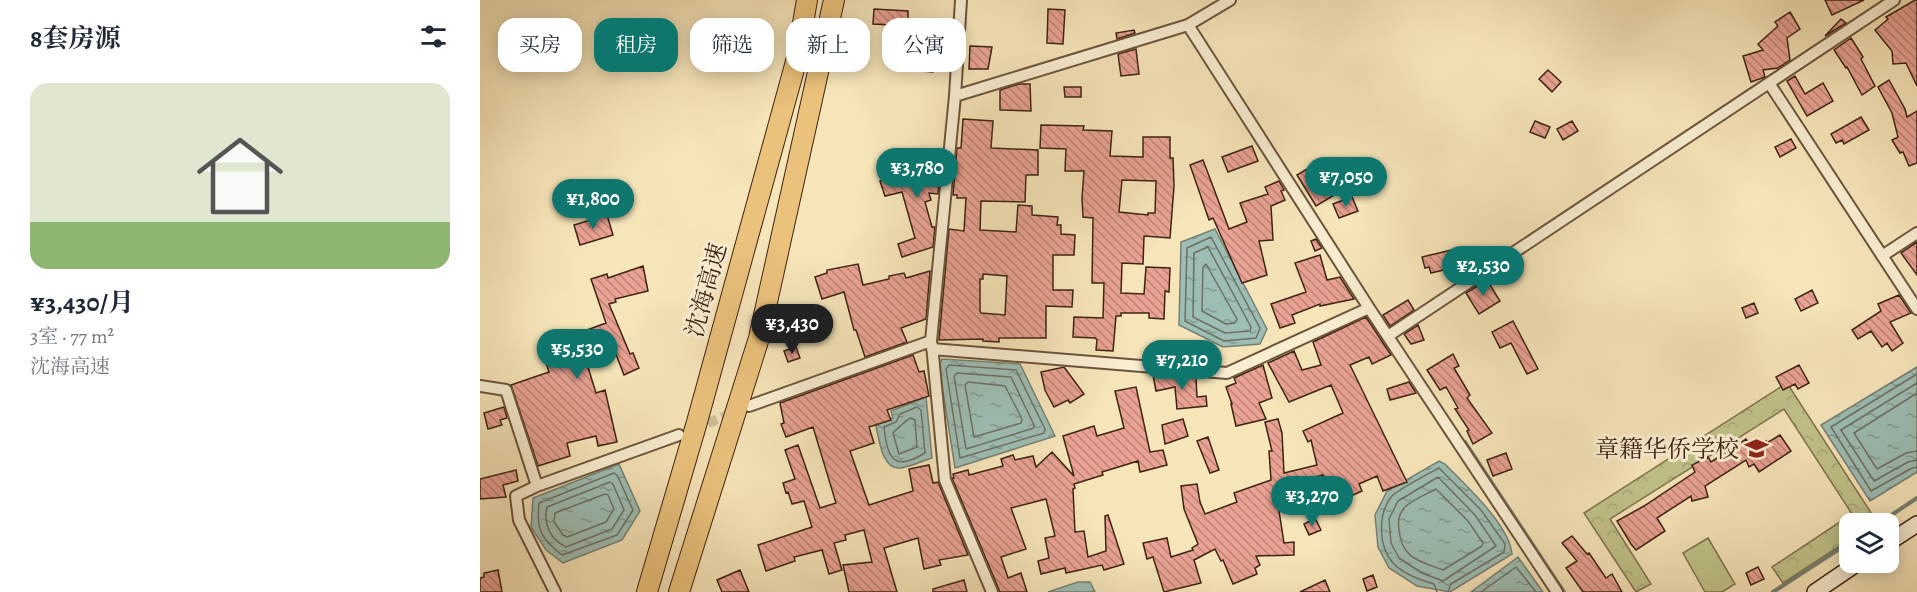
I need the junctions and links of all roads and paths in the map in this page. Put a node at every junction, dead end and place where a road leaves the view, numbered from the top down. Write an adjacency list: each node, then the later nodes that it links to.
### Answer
1 (807, 0): 23 (highway, 沈海高速)
2 (834, 0): 24 (highway)
3 (961, 0): 8 (street)
4 (1230, 0): 6 (street)
5 (1894, 0): 7 (street)
6 (1188, 25): 8 (street); 11 (street)
7 (1769, 83): 10 (street); 13 (street)
8 (955, 96): 14 (street)
9 (1917, 233): 10 (street)
10 (1882, 256): 12 (street)
11 (1369, 308): 13 (street); 14 (street)
12 (1917, 309)
13 (1388, 336): 26 (street)
14 (932, 345): 16 (street); 25 (street)
15 (480, 386): 18 (street)
16 (749, 406)
17 (679, 435): 18 (street)
18 (537, 486): 22 (street)
19 (1917, 524): 20 (street)
20 (1899, 536)
21 (1843, 573): 27 (street)
22 (555, 592)
23 (646, 592)
24 (680, 592)
25 (992, 592)
26 (1557, 592)
27 (1815, 592)

